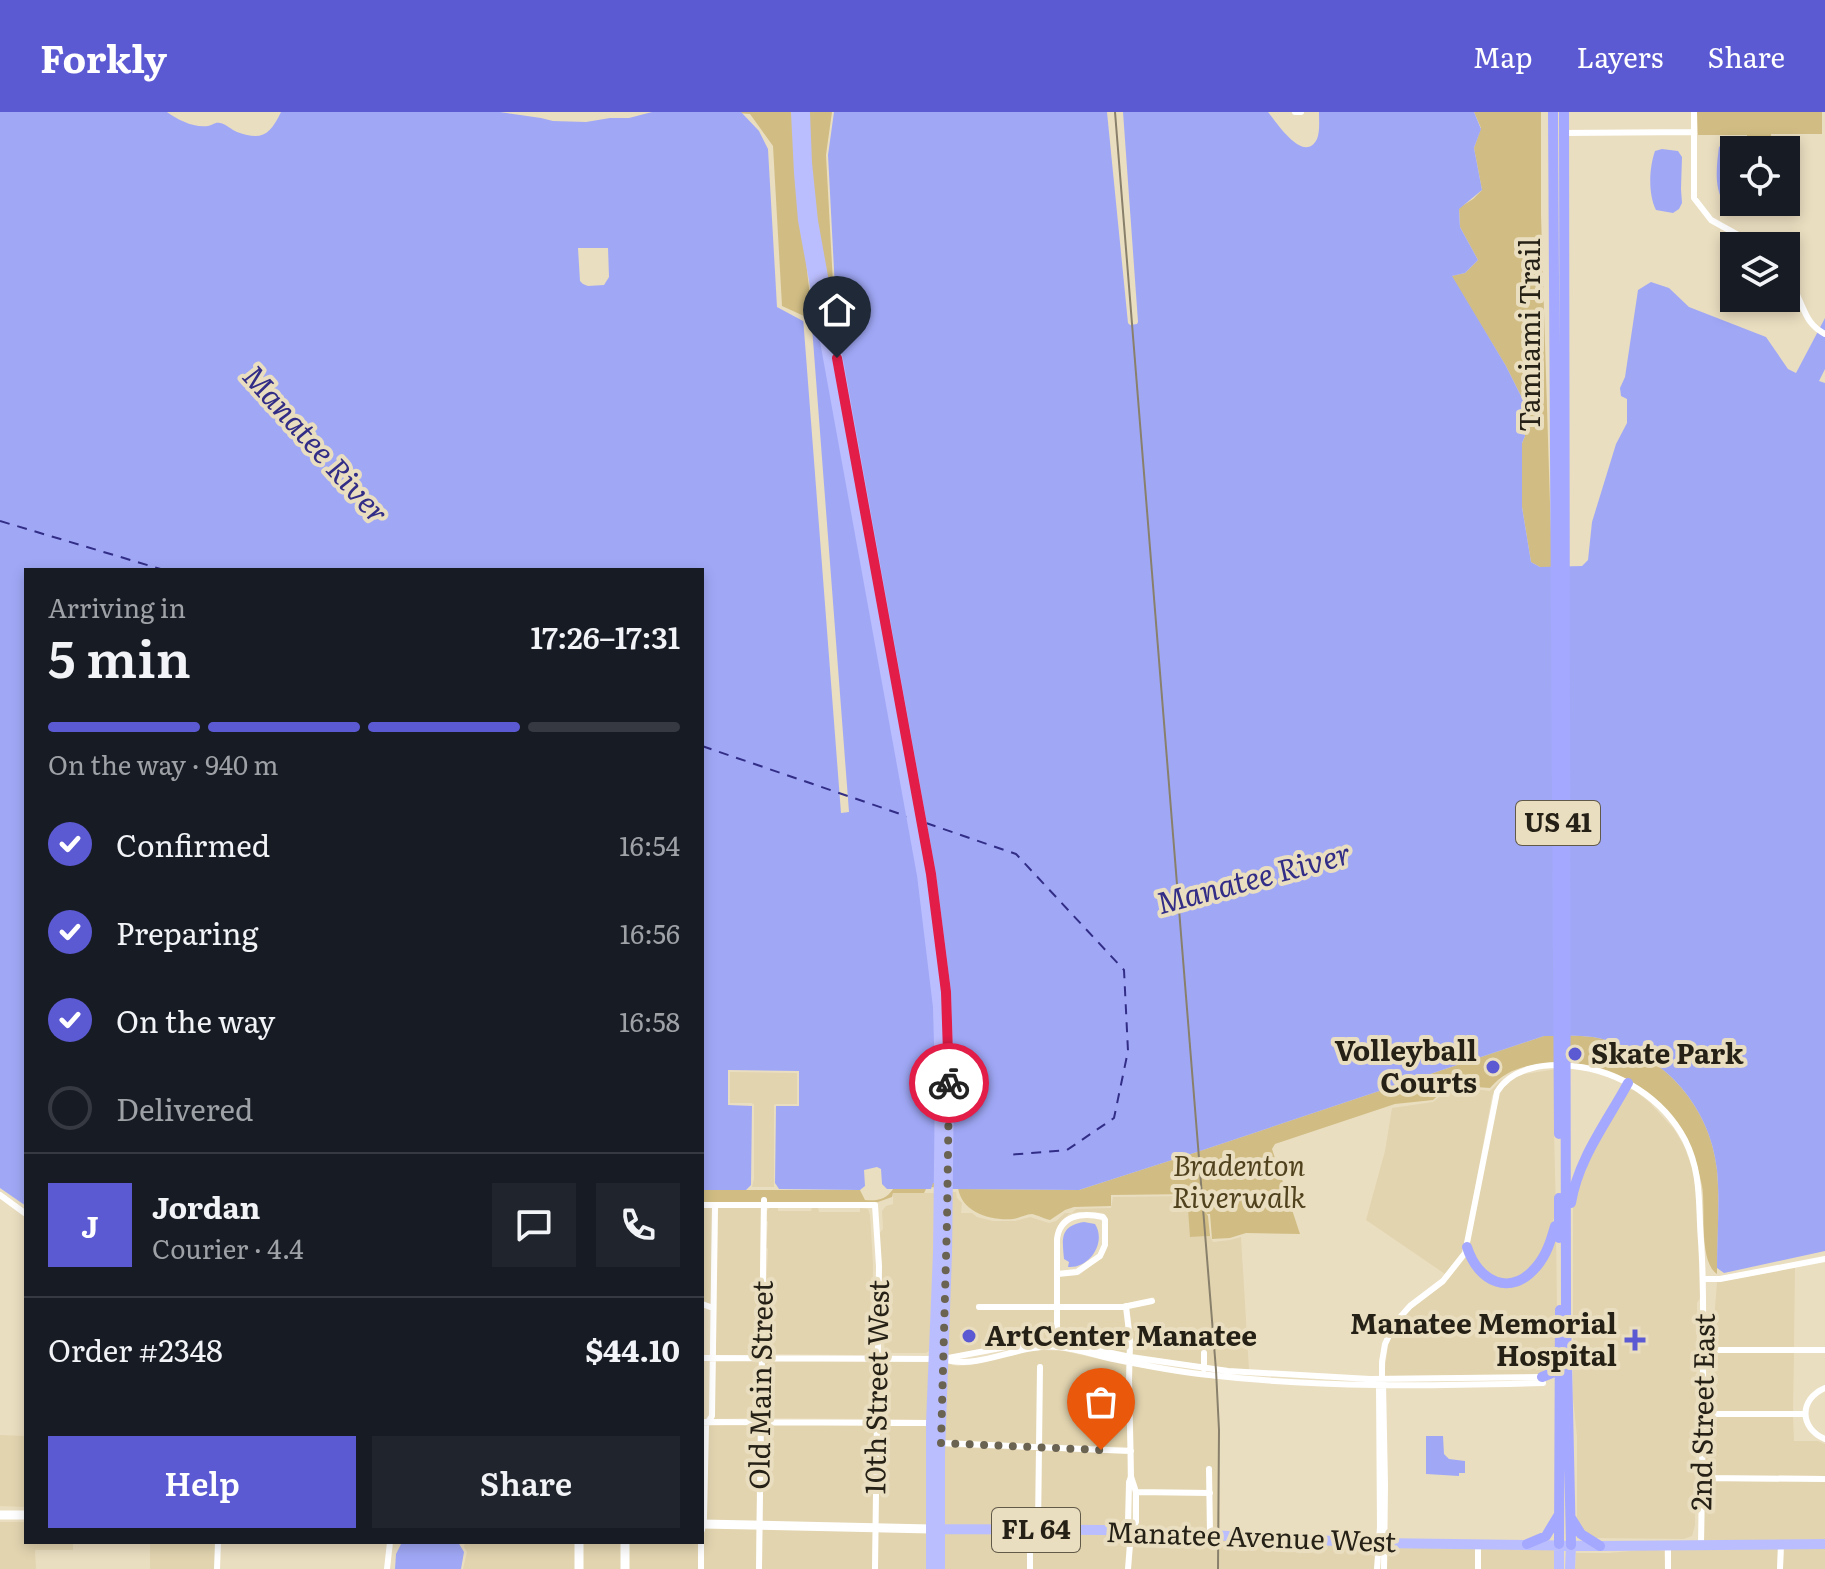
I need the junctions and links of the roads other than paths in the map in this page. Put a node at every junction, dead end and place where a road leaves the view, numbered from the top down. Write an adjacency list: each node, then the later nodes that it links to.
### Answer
1 (801, 112): 9 (main road); 9 (main road)
2 (1553, 112): 8 (highway, Tamiami Trail / US 41)
3 (1564, 112): 6 (highway, Tamiami Trail / US 41)
4 (1694, 112): 5 (street)
5 (1694, 132): 6 (street); 7 (street)
6 (1563, 133): 8 (highway, Tamiami Trail / US 41)
7 (1733, 232)
8 (1559, 296): 13 (highway, Tamiami Trail / US 41)
9 (822, 298): 39 (main road)
10 (1800, 302): 11 (street)
11 (1825, 334)
12 (1628, 1083): 20 (highway); 21 (street, 2nd Street East); 24 (street, 2nd Street East)
13 (1562, 1089): 18 (highway, US 41); 20 (highway, US 41)
14 (0, 1195): 19 (street)
15 (764, 1203): 17 (street); 36 (street, Old Main Street); 37 (street, 10th Street West)
16 (704, 1205): 17 (street)
17 (715, 1205): 30 (street)
18 (1559, 1212): 21 (highway); 41 (highway, US 41)
19 (24, 1213)
20 (1566, 1237): 69 (highway, US 41)
21 (1467, 1247): 46 (street)
22 (1825, 1259): 24 (street)
23 (1057, 1274): 23 (street); 29 (street)
24 (1704, 1279): 32 (street, 2nd Street East)
25 (1152, 1301): 27 (street)
26 (704, 1305): 30 (street)
27 (1126, 1306): 29 (street); 40 (street)
28 (979, 1307): 29 (street)
29 (1057, 1307): 31 (street)
30 (713, 1308): 38 (street)
31 (1057, 1345): 39 (street); 40 (street)
32 (1703, 1350): 33 (street); 49 (street, 2nd Street East)
33 (1825, 1350)
34 (1204, 1353): 43 (street)
35 (704, 1358): 38 (street)
36 (762, 1358): 37 (street); 38 (street); 51 (street, Old Main Street)
37 (878, 1358): 39 (street); 53 (street, 10th Street West)
38 (713, 1359): 52 (street)
39 (938, 1359): 54 (main road); 57 (main road)
40 (1130, 1360): 43 (street); 44 (street); 58 (street)
41 (1560, 1362): 45 (highway); 48 (highway, US 41)
42 (1040, 1367): 56 (street)
43 (1204, 1369): 44 (street)
44 (1306, 1380): 46 (street)
45 (1542, 1380): 46 (street); 48 (highway)
46 (1382, 1384): 77 (street)
47 (1825, 1388): 50 (street)
48 (1559, 1392): 69 (highway, US 41)
49 (1703, 1414): 50 (street); 62 (street, 2nd Street East)
50 (1805, 1414): 55 (street)
51 (760, 1421): 52 (street); 53 (street); 70 (street, Old Main Street)
52 (705, 1422): 60 (street)
53 (877, 1422): 54 (street); 72 (street, 10th Street West)
54 (931, 1423): 57 (main road); 64 (main road)
55 (1825, 1439)
56 (1039, 1447): 57 (street); 58 (street); 74 (street)
57 (940, 1449): 64 (main road)
58 (1131, 1451): 61 (street)
59 (1209, 1469): 66 (street)
60 (704, 1476)
61 (1131, 1477): 65 (street); 75 (street)
62 (1702, 1478): 63 (street); 86 (street, 2nd Street East)
63 (1825, 1479)
64 (936, 1480): 73 (main road)
65 (1136, 1492): 66 (street); 75 (street)
66 (1210, 1493): 76 (street)
67 (0, 1515): 68 (main road)
68 (24, 1515)
69 (1565, 1515): 84 (highway); 89 (highway, US 41); 90 (highway)
70 (759, 1525): 71 (main road, Manatee Avenue West / FL 64); 72 (main road, Manatee Avenue West / FL 64); 96 (street, Old Main Street)
71 (704, 1526)
72 (875, 1527): 73 (main road, Manatee Avenue West / FL 64); 97 (street, 10th Street West)
73 (936, 1529): 74 (main road, Manatee Avenue West / FL 64); 98 (main road); 99 (main road)
74 (1034, 1530): 75 (main road, Manatee Avenue West / FL 64); 100 (street)
75 (1131, 1531): 76 (main road, Manatee Avenue West / FL 64); 101 (street)
76 (1210, 1534): 77 (main road, Manatee Avenue West / FL 64)
77 (1382, 1543): 83 (main road, Manatee Avenue West / FL 64); 102 (street); 103 (street)
78 (218, 1544): 91 (street)
79 (390, 1544): 92 (street)
80 (579, 1544): 93 (main road)
81 (625, 1544): 94 (main road)
82 (701, 1544): 95 (street)
83 (1478, 1544): 84 (main road, Manatee Avenue West / FL 64); 104 (street)
84 (1527, 1544): 89 (main road, Manatee Avenue West / FL 64)
85 (1668, 1544): 86 (main road, FL 64); 90 (main road, FL 64); 107 (street, 2nd Street East)
86 (1701, 1544): 87 (main road, FL 64)
87 (1781, 1544): 88 (main road, FL 64); 108 (street)
88 (1825, 1544)
89 (1565, 1545): 90 (main road, FL 64); 105 (main road, US 41); 106 (main road, US 41)
90 (1600, 1546)
91 (217, 1569)
92 (387, 1569)
93 (579, 1569)
94 (625, 1569)
95 (701, 1569)
96 (759, 1569)
97 (875, 1569)
98 (931, 1569)
99 (940, 1569)
100 (1030, 1569)
101 (1128, 1569)
102 (1377, 1569)
103 (1384, 1569)
104 (1478, 1569)
105 (1559, 1569)
106 (1570, 1569)
107 (1668, 1569)
108 (1780, 1569)

